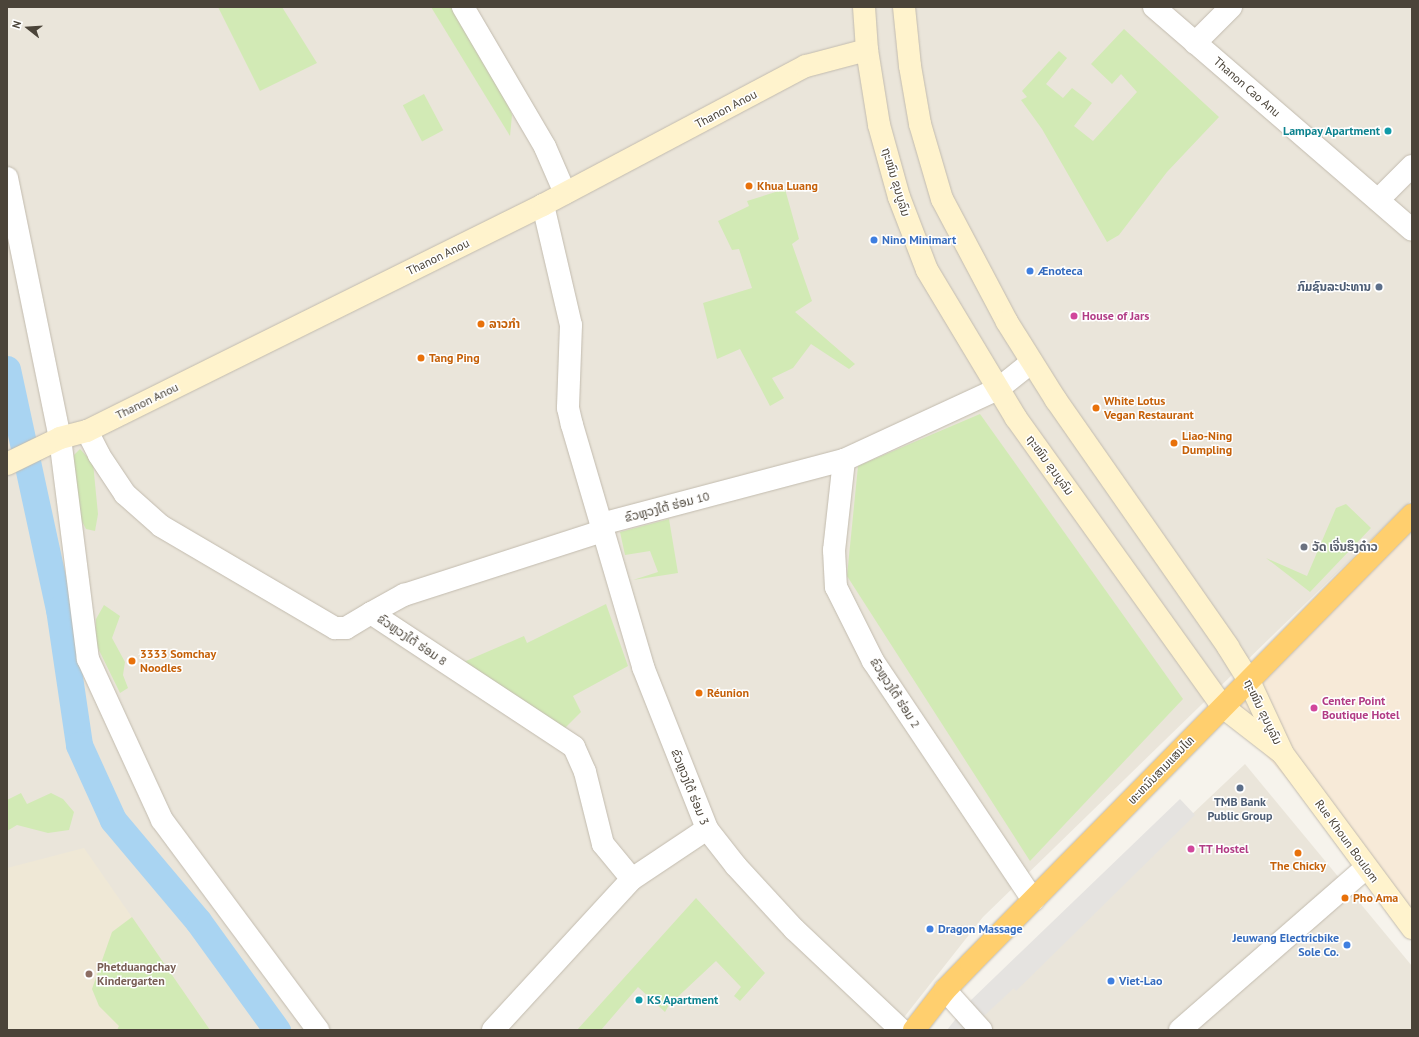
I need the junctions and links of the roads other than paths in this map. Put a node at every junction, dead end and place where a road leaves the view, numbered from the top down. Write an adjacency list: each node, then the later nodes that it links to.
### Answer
1 (463, 7): 10 (street)
2 (864, 7): 7 (street, ຖະໜົນ ຂຸນບູລົມ)
3 (904, 7): 14 (street, ຖະໜົນ ຂຸນບູລົມ)
4 (1154, 7): 6 (street, Thanon Cao Anu)
5 (1230, 7): 6 (street)
6 (1195, 43): 11 (street, Thanon Cao Anu)
7 (867, 50): 10 (street, Thanon Anou); 15 (street, ຖະໜົນ ຂຸນບູລົມ)
8 (1412, 166): 11 (street)
9 (7, 178): 17 (street)
10 (566, 193): 12 (street, Thanon Anou)
11 (1378, 200): 13 (street, Thanon Cao Anu)
12 (543, 205): 16 (street, Thanon Anou); 21 (street)
13 (1412, 230)
14 (1032, 362): 15 (street, ຂົວຫຼວງໃຕ້ ຮ່ອມ 10); 23 (street, ຖະໜົນ ຂຸນບູລົມ)
15 (998, 389): 18 (street, ຂົວຫຼວງໃຕ້ ຮ່ອມ 10); 24 (street, ຖະໜົນ ຂຸນບູລົມ)
16 (88, 431): 17 (street, Thanon Anou); 22 (street, ຂົວຫຼວງໃຕ້ ຮ່ອມ 8)
17 (60, 438): 19 (street, Thanon Anou); 32 (street)
18 (844, 460): 21 (street, ຂົວຫຼວງໃຕ້ ຮ່ອມ 10); 29 (street, ຂົວຫຼວງໃຕ້ ຮ່ອມ 2)
19 (7, 464)
20 (1412, 515): 23 (highway, ທະຫນົນສາມແສນໄທ)
21 (602, 528): 22 (street, ຂົວຫຼວງໃຕ້ ຮ່ອມ 10); 26 (street, ຂົວຫຼວງໃຕ້ ຮ່ອມ 3)
22 (371, 613): 28 (street, ຂົວຫຼວງໃຕ້ ຮ່ອມ 8)
23 (1249, 681): 24 (highway, ທະຫນົນສາມແສນໄທ); 25 (street, ຖະໜົນ ຂຸນບູລົມ)
24 (1222, 707): 25 (street, ຖະໜົນ ຂຸນບູລົມ); 29 (highway, ທະຫນົນສາມແສນໄທ)
25 (1283, 754): 27 (street, Rue Khoun Boulom)
26 (707, 829): 28 (street); 34 (street, ຂົວຫຼວງໃຕ້ ຮ່ອມ 3)
27 (1366, 868): 30 (street, Rue Khoun Boulom); 37 (street)
28 (632, 879): 33 (street)
29 (1033, 900): 31 (highway, ທະຫນົນສາມແສນໄທ)
30 (1412, 928)
31 (945, 990): 35 (highway, ທະຫນົນສາມແສນໄທ); 36 (street)
32 (318, 1030)
33 (493, 1030)
34 (901, 1030)
35 (914, 1030)
36 (981, 1030)
37 (1180, 1030)

